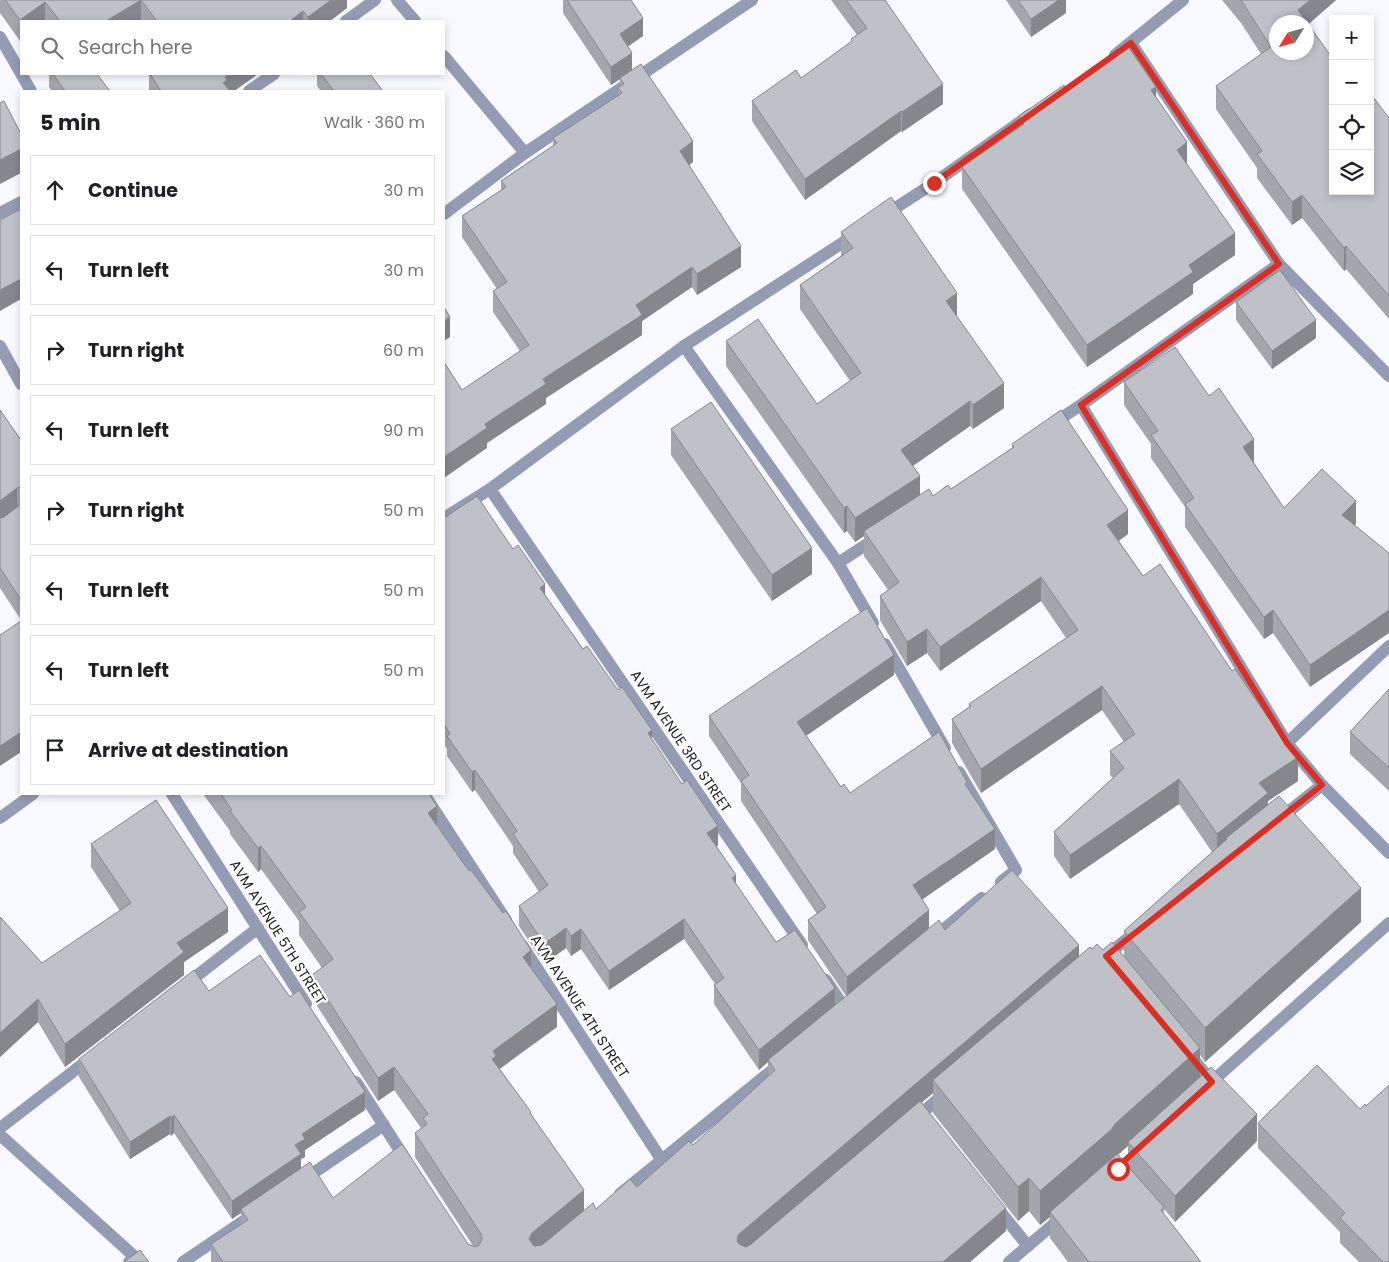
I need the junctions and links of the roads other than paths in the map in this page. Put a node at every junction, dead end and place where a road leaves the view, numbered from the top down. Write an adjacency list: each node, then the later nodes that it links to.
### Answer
1 (375, 0): 5 (street)
2 (397, 0): 6 (street)
3 (752, 0): 17 (street)
4 (1183, 0): 8 (street)
5 (347, 20)
6 (414, 20)
7 (0, 37): 11 (street)
8 (1131, 43): 10 (street); 21 (street)
9 (445, 57): 17 (street)
10 (1107, 60)
11 (20, 72)
12 (22, 75): 14 (street)
13 (273, 75): 15 (street)
14 (30, 90)
15 (251, 90)
16 (1044, 105): 23 (street)
17 (525, 153): 20 (street)
18 (20, 203): 19 (street)
19 (0, 213)
20 (445, 213)
21 (1279, 264): 24 (street); 26 (street)
22 (0, 346): 25 (street)
23 (684, 346): 28 (street); 31 (street)
24 (1389, 376)
25 (20, 382)
26 (1081, 405): 27 (street); 33 (street)
27 (1039, 433)
28 (490, 488): 29 (street); 45 (street, AVM AVENUE 3RD STREET)
29 (445, 517)
30 (888, 531): 31 (street)
31 (838, 563): 44 (street)
32 (1389, 646): 33 (street)
33 (1287, 743): 34 (street)
34 (1322, 785): 39 (street); 40 (street)
35 (32, 795): 38 (street)
36 (173, 795): 43 (street, AVM AVENUE 5TH STREET)
37 (425, 795): 62 (street, AVM AVENUE 4TH STREET)
38 (0, 818)
39 (1268, 828)
40 (1389, 853)
41 (1389, 923): 55 (street)
42 (1145, 925): 46 (street)
43 (258, 928): 48 (street); 50 (street, AVM AVENUE 5TH STREET)
44 (920, 949)
45 (807, 953)
46 (1091, 968)
47 (818, 969): 49 (street)
48 (172, 995)
49 (846, 1010)
50 (316, 1018)
51 (1181, 1045): 55 (street)
52 (102, 1049): 60 (street)
53 (792, 1054): 62 (street)
54 (347, 1068): 58 (street)
55 (1212, 1082): 57 (street)
56 (951, 1088): 59 (street)
57 (1198, 1094)
58 (384, 1125): 63 (street); 64 (street)
59 (906, 1126)
60 (0, 1128)
61 (0, 1135): 70 (street)
62 (661, 1159): 66 (street)
63 (415, 1174)
64 (296, 1186)
65 (987, 1194): 69 (street)
66 (610, 1201)
67 (264, 1207): 71 (street)
68 (1073, 1207): 69 (street)
69 (1028, 1246): 72 (street)
70 (135, 1260)
71 (184, 1262)
72 (1009, 1262)

